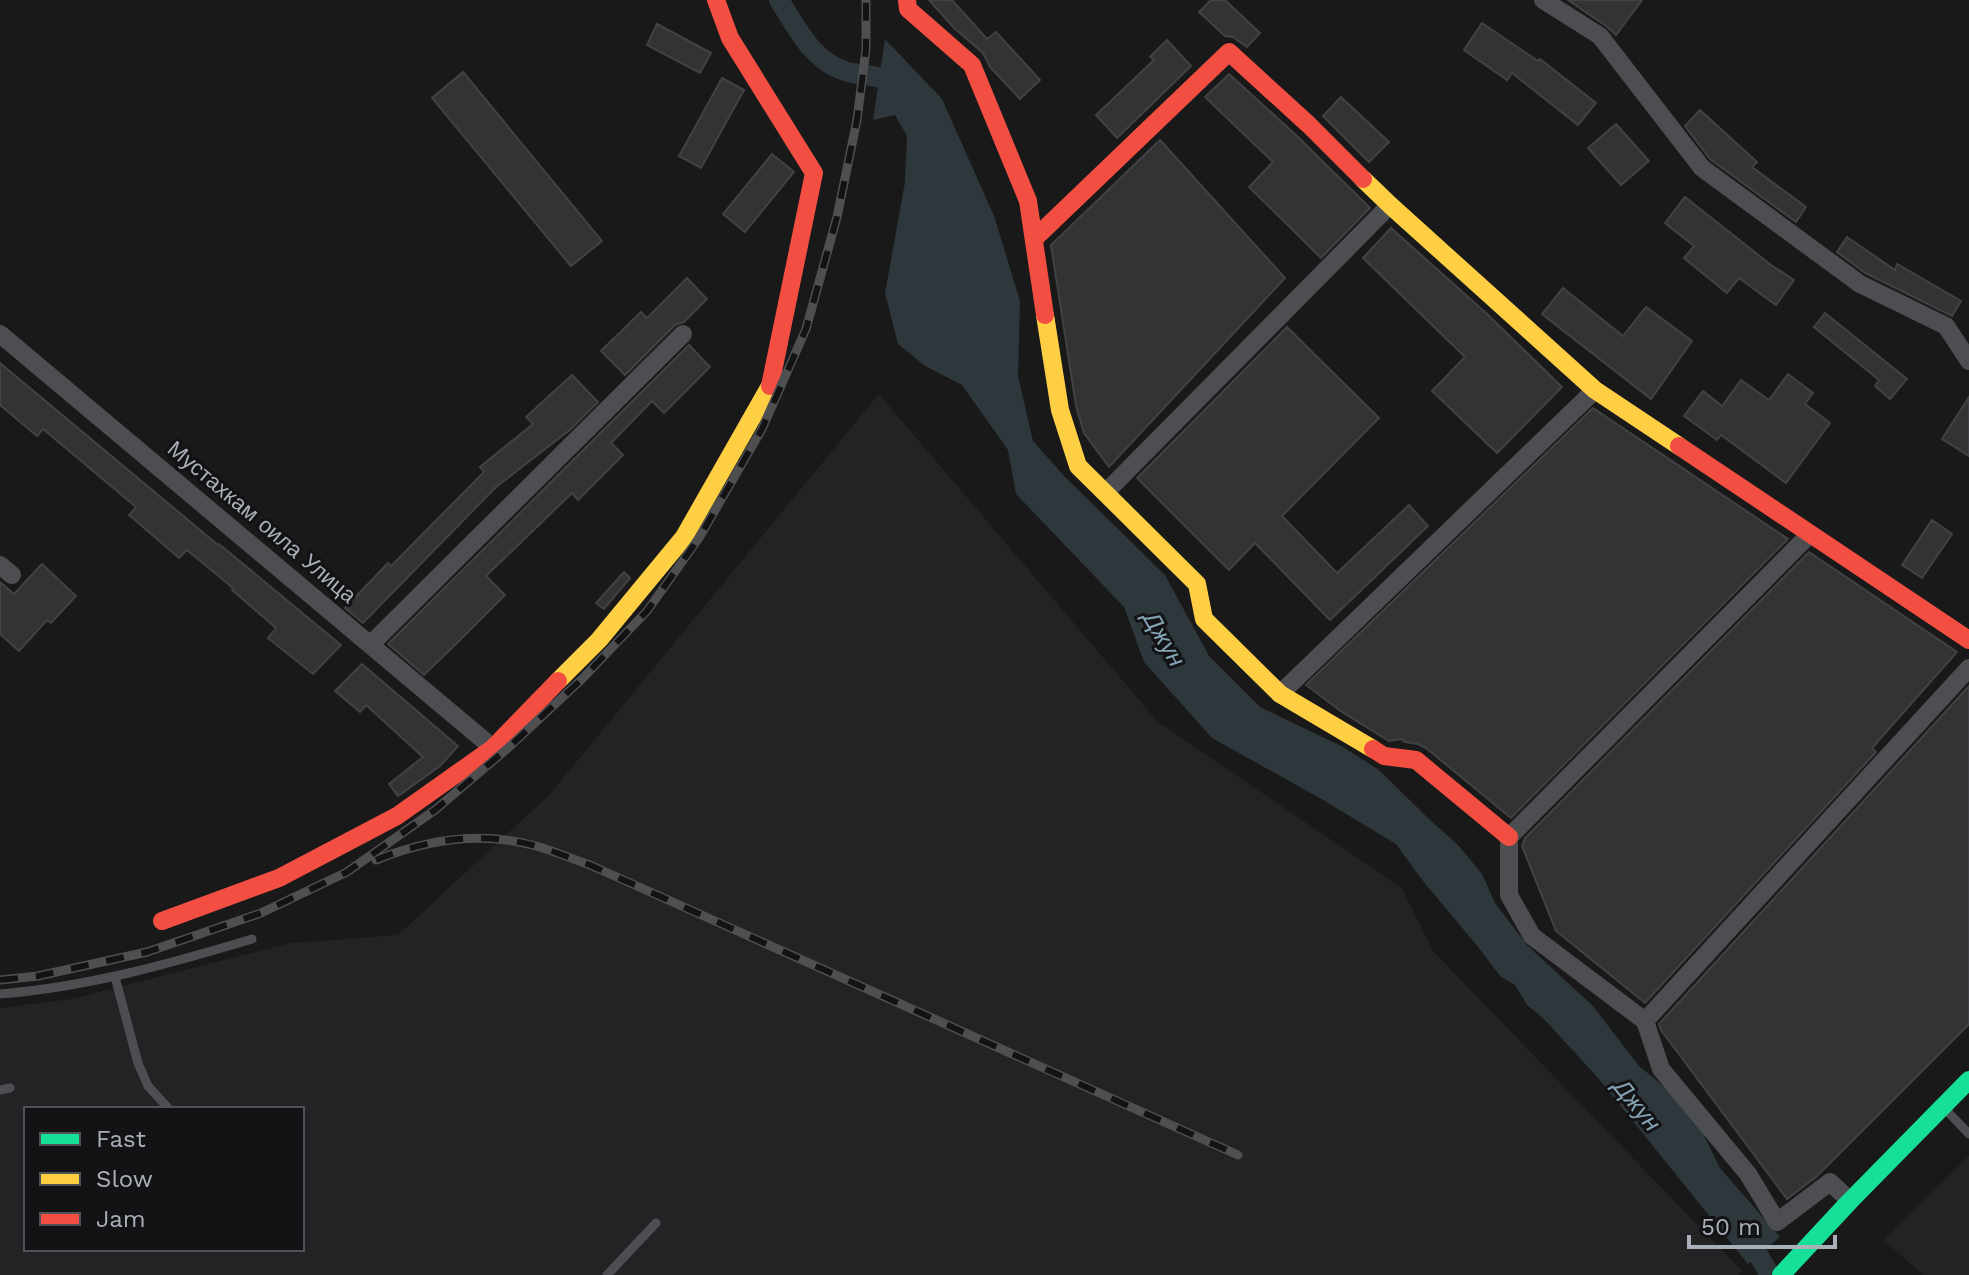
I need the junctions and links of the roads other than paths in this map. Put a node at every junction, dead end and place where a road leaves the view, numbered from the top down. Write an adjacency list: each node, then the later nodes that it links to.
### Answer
1 (716, 0): 16 (street)
2 (907, 0): 5 (street)
3 (1543, 0): 8 (street)
4 (1390, 205): 5 (street); 9 (street); 10 (street)
5 (1034, 239): 10 (street)
6 (0, 334): 13 (street, Мустахкам оила Улица)
7 (683, 334): 13 (street)
8 (1969, 361)
9 (1595, 390): 11 (street); 15 (street)
10 (1106, 492): 15 (street)
11 (1810, 534): 12 (street); 17 (street)
12 (1969, 640)
13 (371, 644): 16 (street, Мустахкам оила Улица)
14 (1969, 668): 22 (street)
15 (1280, 694): 17 (street)
16 (493, 748): 18 (street)
17 (1509, 837): 22 (street)
18 (162, 921)
19 (252, 939): 20 (lane)
20 (115, 977): 21 (lane); 24 (lane)
21 (0, 994)
22 (1645, 1021): 27 (street)
23 (1969, 1080): 25 (street)
24 (167, 1107)
25 (1943, 1107): 26 (lane); 27 (street)
26 (1969, 1134)
27 (1850, 1201): 30 (street)
28 (656, 1223): 29 (lane)
29 (607, 1275)
30 (1781, 1275)

